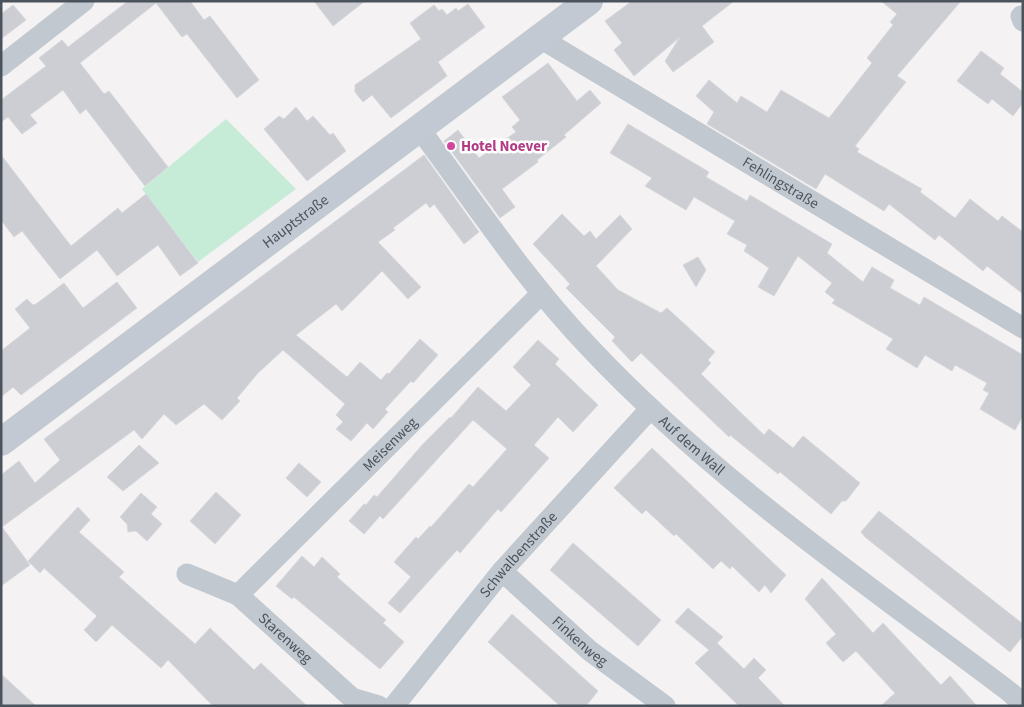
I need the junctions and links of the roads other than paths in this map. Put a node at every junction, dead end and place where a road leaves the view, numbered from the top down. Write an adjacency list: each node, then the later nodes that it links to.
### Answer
1 (84, 1): 4 (street)
2 (589, 1): 3 (street, Hauptstraße)
3 (540, 38): 5 (street, Hauptstraße); 7 (street, Fehlingstraße)
4 (1, 66)
5 (419, 128): 6 (street, Auf dem Wall); 9 (street, Hauptstraße)
6 (541, 294): 8 (street, Auf dem Wall); 12 (street, Meisenweg)
7 (1023, 328)
8 (650, 409): 10 (street, Schwalbenstraße); 13 (street, Auf dem Wall)
9 (1, 442)
10 (502, 571): 15 (street, Schwalbenstraße); 16 (street, Finkenweg)
11 (187, 574): 12 (street, Starenweg)
12 (238, 595): 14 (street, Starenweg)
13 (1023, 705)
14 (379, 706)
15 (394, 706)
16 (665, 706)

